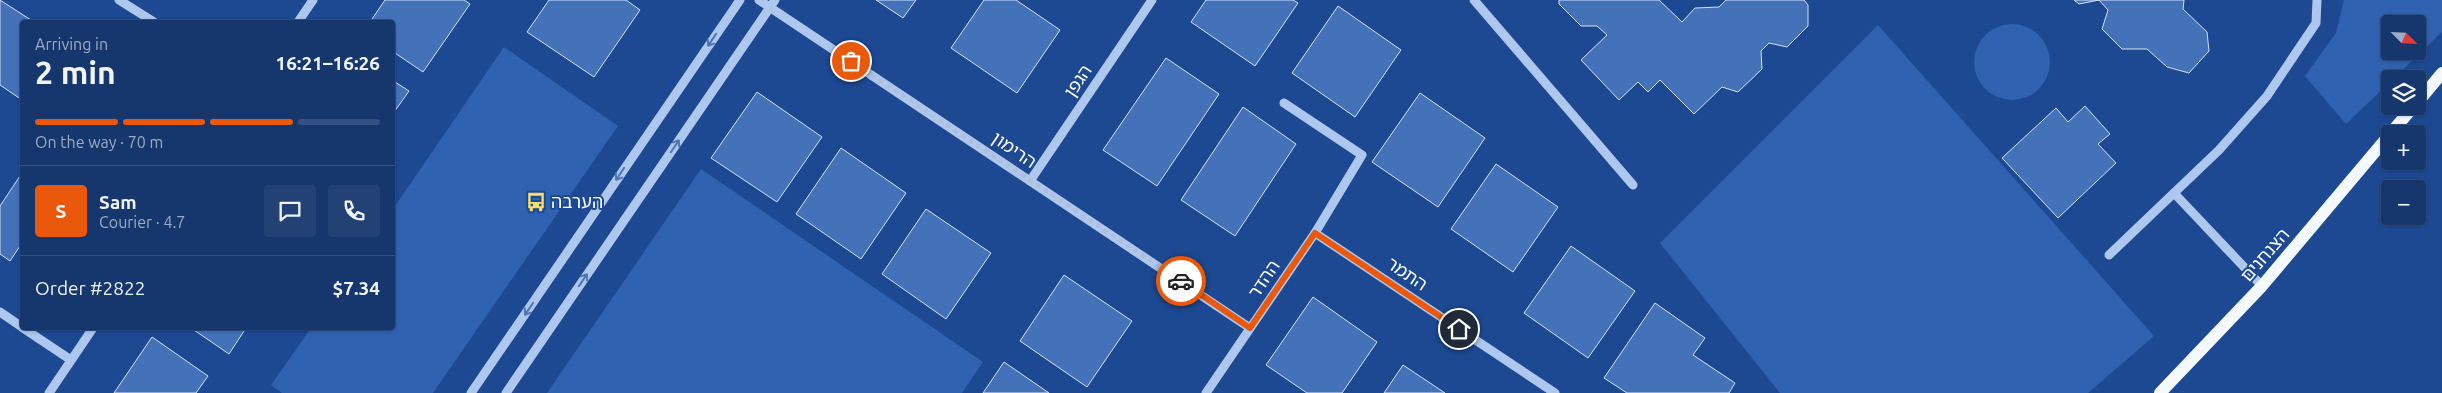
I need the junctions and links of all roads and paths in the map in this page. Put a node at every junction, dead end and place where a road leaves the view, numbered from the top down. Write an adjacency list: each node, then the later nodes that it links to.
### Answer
1 (119, 0): 9 (street)
2 (313, 0): 10 (street)
3 (740, 0): 30 (street, one-way to 30)
4 (759, 0): 8 (street, הרימון)
5 (1152, 0): 17 (street, הגפן)
6 (1474, 0): 18 (street)
7 (2317, 0): 19 (street)
8 (772, 4): 17 (street, הרימון); 31 (street, one-way to 8)
9 (151, 20)
10 (299, 20)
11 (2442, 73): 12 (main road)
12 (2426, 92)
13 (1284, 103): 20 (street, ההדר)
14 (2406, 115): 15 (main road, הצנחנים)
15 (2398, 125)
16 (2381, 145): 22 (main road, הצנחנים)
17 (1030, 181): 25 (street, הרימון)
18 (1633, 185)
19 (2174, 193): 21 (street); 22 (street)
20 (1315, 233): 25 (street, ההדר); 33 (street, התמר)
21 (2108, 255)
22 (2262, 286): 34 (main road, הצנחנים)
23 (0, 312): 24 (street)
24 (20, 325)
25 (1250, 328): 32 (street, ההדר)
26 (27, 330): 28 (street)
27 (92, 330): 28 (street)
28 (71, 360): 29 (street)
29 (49, 393)
30 (471, 393)
31 (506, 393)
32 (1206, 393)
33 (1556, 393)
34 (2160, 393)

